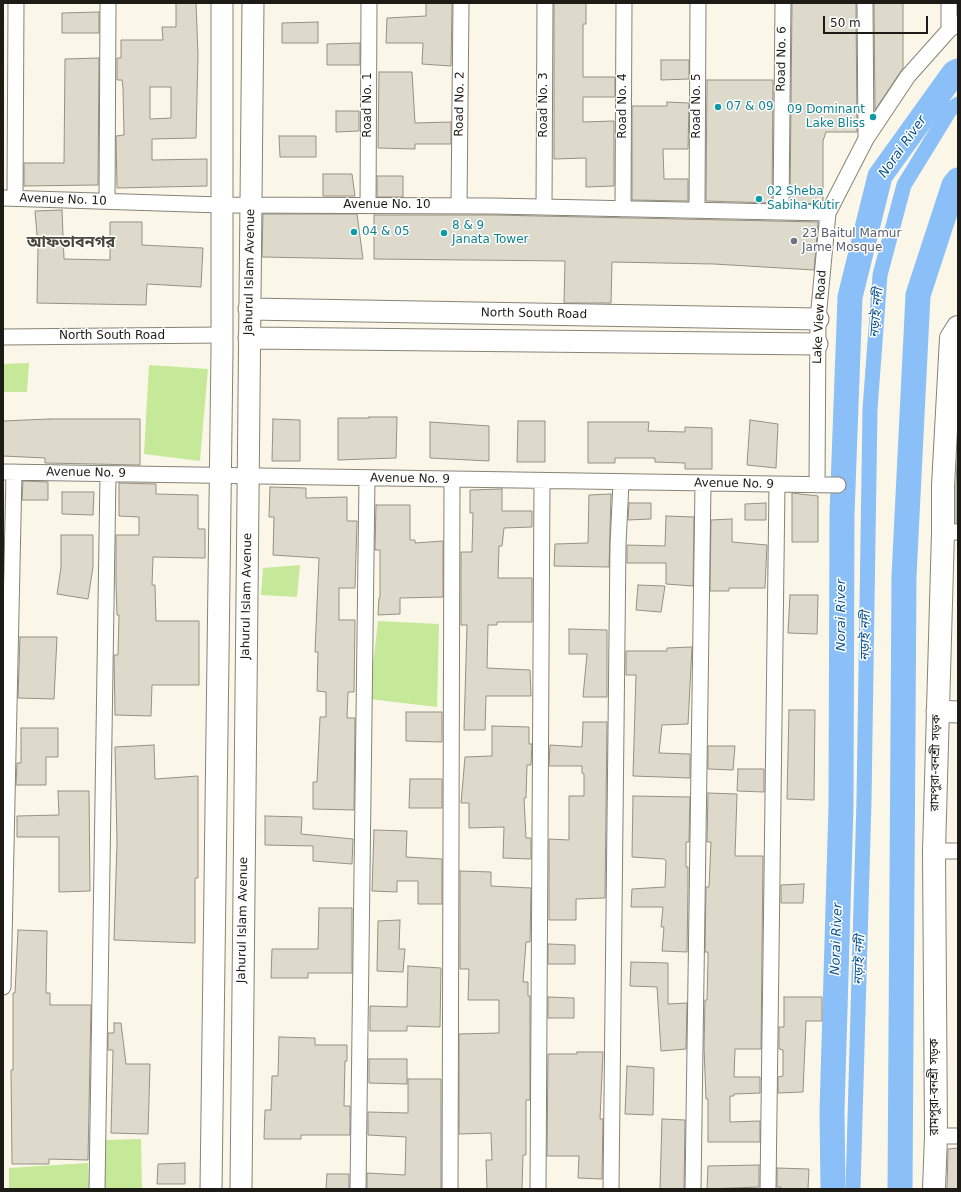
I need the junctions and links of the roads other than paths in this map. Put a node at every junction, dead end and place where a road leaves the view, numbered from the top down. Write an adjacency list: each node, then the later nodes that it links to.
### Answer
1 (16, 3): 15 (street)
2 (108, 3): 16 (street)
3 (222, 3): 17 (street)
4 (253, 3): 18 (street, Jahurul Islam Avenue)
5 (369, 3): 19 (street, Road No. 1)
6 (461, 3): 20 (street, Road No. 2)
7 (545, 3): 21 (street, Road No. 3)
8 (624, 3): 22 (street, Road No. 4)
9 (698, 3): 23 (street, Road No. 5)
10 (783, 3): 24 (street, Road No. 6)
11 (865, 3): 14 (street)
12 (949, 3): 13 (street)
13 (953, 26): 14 (street, Lake View Road)
14 (866, 139): 25 (street, Lake View Road)
15 (9, 198): 16 (street, Avenue No. 10)
16 (107, 201): 17 (street, Avenue No. 10)
17 (221, 205): 18 (street, Avenue No. 10); 29 (street)
18 (251, 205): 19 (street, Avenue No. 10); 26 (street, Jahurul Islam Avenue)
19 (368, 206): 20 (street, Avenue No. 10)
20 (459, 206): 21 (street, Avenue No. 10)
21 (544, 207): 22 (street, Avenue No. 10)
22 (623, 209): 23 (street, Avenue No. 10)
23 (697, 209): 24 (street, Avenue No. 10)
24 (776, 211): 25 (street, Avenue No. 10)
25 (828, 213): 27 (street, Lake View Road)
26 (249, 309): 27 (street, North South Road); 31 (street, Jahurul Islam Avenue)
27 (818, 318): 32 (street, Lake View Road)
28 (956, 334): 45 (main road, রামপুরা-বনশ্রী সড়ক)
29 (222, 335): 30 (street, North South Road); 35 (street)
30 (3, 337)
31 (249, 338): 32 (street); 36 (street, Jahurul Islam Avenue)
32 (817, 344): 43 (street, Lake View Road)
33 (9, 472): 34 (street, Avenue No. 9); 49 (street)
34 (108, 474): 35 (street, Avenue No. 9); 52 (street)
35 (220, 476): 36 (street, Avenue No. 9); 53 (street)
36 (248, 476): 37 (street, Avenue No. 9); 54 (street, Jahurul Islam Avenue)
37 (367, 478): 38 (street, Avenue No. 9); 55 (street)
38 (452, 480): 39 (street, Avenue No. 9); 56 (street)
39 (542, 481): 40 (street, Avenue No. 9); 57 (street)
40 (621, 482): 41 (street, Avenue No. 9); 58 (street)
41 (702, 484): 42 (street, Avenue No. 9); 59 (street)
42 (777, 485): 43 (street, Avenue No. 9); 60 (street)
43 (817, 485): 44 (street, Avenue No. 9)
44 (838, 485)
45 (951, 532): 46 (main road, রামপুরা-বনশ্রী সড়ক)
46 (948, 711): 47 (main road, রামপুরা-বনশ্রী সড়ক)
47 (934, 851): 48 (street); 50 (main road, রামপুরা-বনশ্রী সড়ক)
48 (958, 851)
49 (3, 987)
50 (936, 1136): 51 (street); 61 (main road, রামপুরা-বনশ্রী সড়ক)
51 (958, 1136)
52 (97, 1189)
53 (211, 1189)
54 (241, 1189)
55 (358, 1189)
56 (450, 1189)
57 (538, 1189)
58 (611, 1189)
59 (693, 1189)
60 (768, 1189)
61 (934, 1189)

